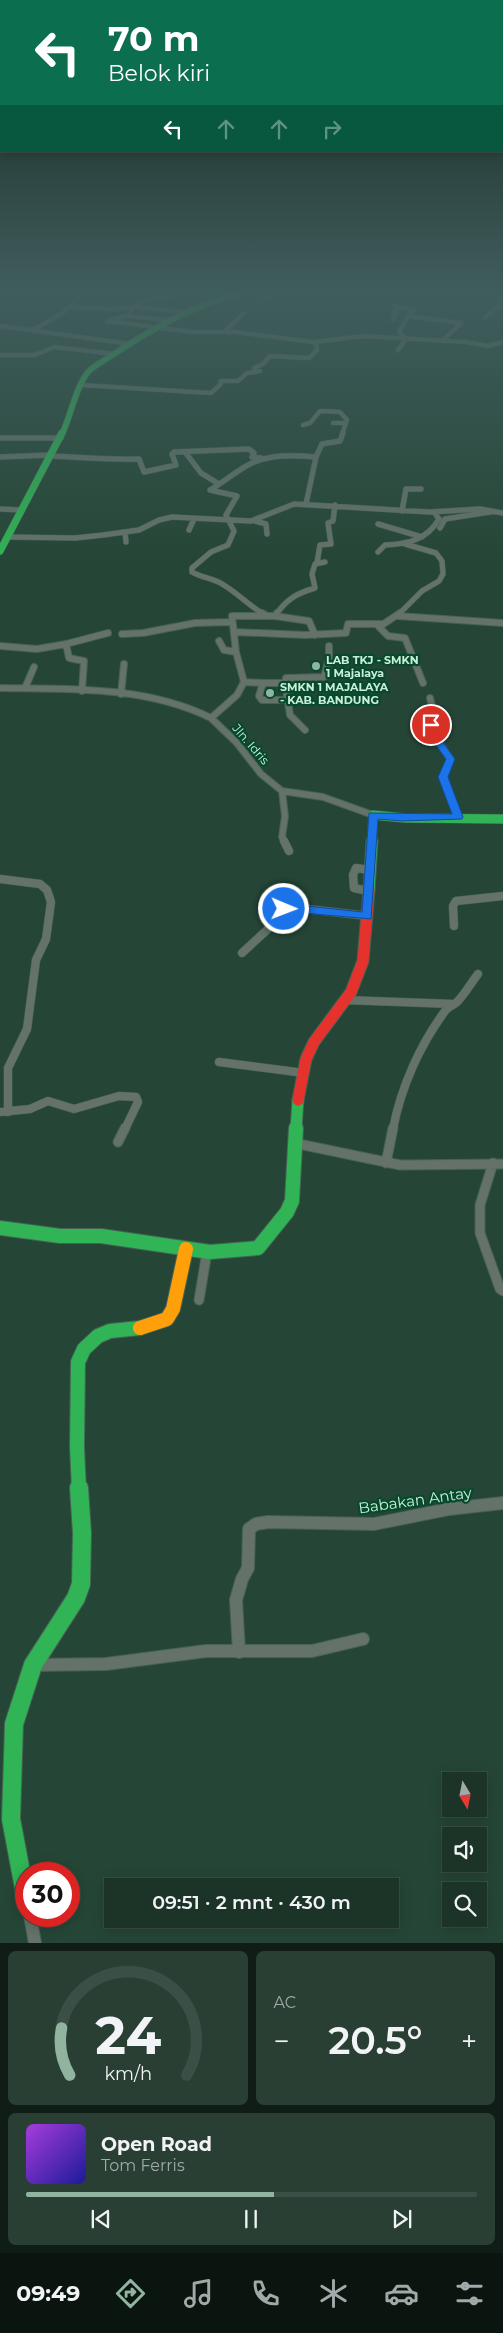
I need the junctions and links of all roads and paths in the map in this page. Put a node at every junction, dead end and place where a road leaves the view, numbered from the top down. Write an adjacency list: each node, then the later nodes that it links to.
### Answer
1 (83, 381): 3 (street)
2 (238, 381): 3 (street)
3 (81, 385): 8 (street)
4 (346, 423): 5 (street); 6 (street); 12 (street)
5 (333, 424)
6 (303, 425)
7 (0, 438): 8 (street)
8 (61, 438): 10 (street)
9 (185, 452): 10 (street); 13 (street); 14 (street)
10 (51, 456): 11 (street); 22 (street)
11 (0, 457)
12 (316, 457): 13 (street); 16 (street)
13 (265, 459): 14 (street)
14 (219, 484): 27 (street)
15 (421, 489): 20 (street)
16 (306, 504): 17 (street); 28 (street)
17 (335, 505): 19 (street); 41 (street)
18 (0, 510): 22 (street)
19 (393, 510): 20 (street); 25 (street)
20 (402, 510): 23 (street)
21 (494, 511): 23 (street); 24 (street); 32 (street)
22 (22, 512): 34 (street)
23 (434, 512): 35 (street)
24 (503, 513)
25 (393, 518)
26 (194, 519): 27 (street); 30 (street); 31 (street)
27 (228, 521): 28 (street); 42 (street)
28 (254, 521): 33 (street)
29 (378, 524): 35 (street)
30 (189, 530)
31 (125, 532): 34 (street); 36 (street)
32 (435, 532)
33 (267, 534)
34 (8, 537): 38 (street)
35 (422, 537): 37 (street)
36 (126, 542)
37 (405, 544): 39 (street); 44 (street)
38 (0, 551)
39 (378, 552)
40 (325, 562): 41 (street)
41 (317, 563): 43 (street)
42 (267, 616): 43 (street); 45 (street)
43 (275, 616): 51 (street)
44 (398, 616): 46 (street); 47 (street)
45 (231, 622): 48 (street); 50 (street)
46 (503, 623)
47 (381, 624): 51 (street); 62 (street)
48 (234, 632): 51 (street); 56 (street)
49 (108, 633): 53 (street)
50 (122, 634)
51 (315, 635)
52 (219, 640): 56 (street)
53 (66, 644): 54 (street); 65 (street)
54 (0, 646)
55 (329, 646): 61 (street)
56 (236, 652): 59 (street)
57 (124, 664): 66 (street)
58 (34, 667): 64 (street)
59 (244, 682): 60 (street); 69 (street)
60 (263, 682): 61 (street); 68 (street)
61 (286, 683): 68 (street)
62 (422, 683)
63 (0, 688): 64 (street, Jln. Idris)
64 (25, 688): 65 (street, Jln. Idris)
65 (82, 691): 66 (street, Jln. Idris)
66 (121, 694): 69 (street, Jln. Idris)
67 (430, 698): 73 (street)
68 (288, 700): 70 (street)
69 (210, 718): 71 (street, Jln. Idris)
70 (305, 730)
71 (282, 791): 72 (street); 75 (street)
72 (373, 815): 73 (street); 76 (street)
73 (458, 817): 74 (street)
74 (503, 819)
75 (289, 851)
76 (370, 870): 78 (street); 78 (street)
77 (0, 879): 88 (street)
78 (368, 891): 80 (street)
79 (503, 896): 81 (street)
80 (368, 916): 82 (street); 84 (street)
81 (454, 926)
82 (242, 953)
83 (478, 974): 85 (street)
84 (345, 1000): 85 (street); 87 (street)
85 (454, 1004): 91 (street)
86 (218, 1062): 87 (street)
87 (304, 1073): 90 (street)
88 (4, 1112): 89 (street)
89 (118, 1142)
90 (294, 1143): 91 (street); 95 (street)
91 (386, 1163): 92 (street)
92 (498, 1163): 96 (street)
93 (0, 1228): 94 (street)
94 (186, 1249): 95 (street); 101 (street)
95 (207, 1252): 97 (street)
96 (503, 1291)
97 (199, 1300)
98 (503, 1503): 100 (street, Babakan Antay)
99 (363, 1639): 100 (street)
100 (239, 1652): 101 (street)
101 (33, 1665): 102 (street)
102 (19, 1862)
103 (32, 1927): 104 (street)
104 (35, 1943)

